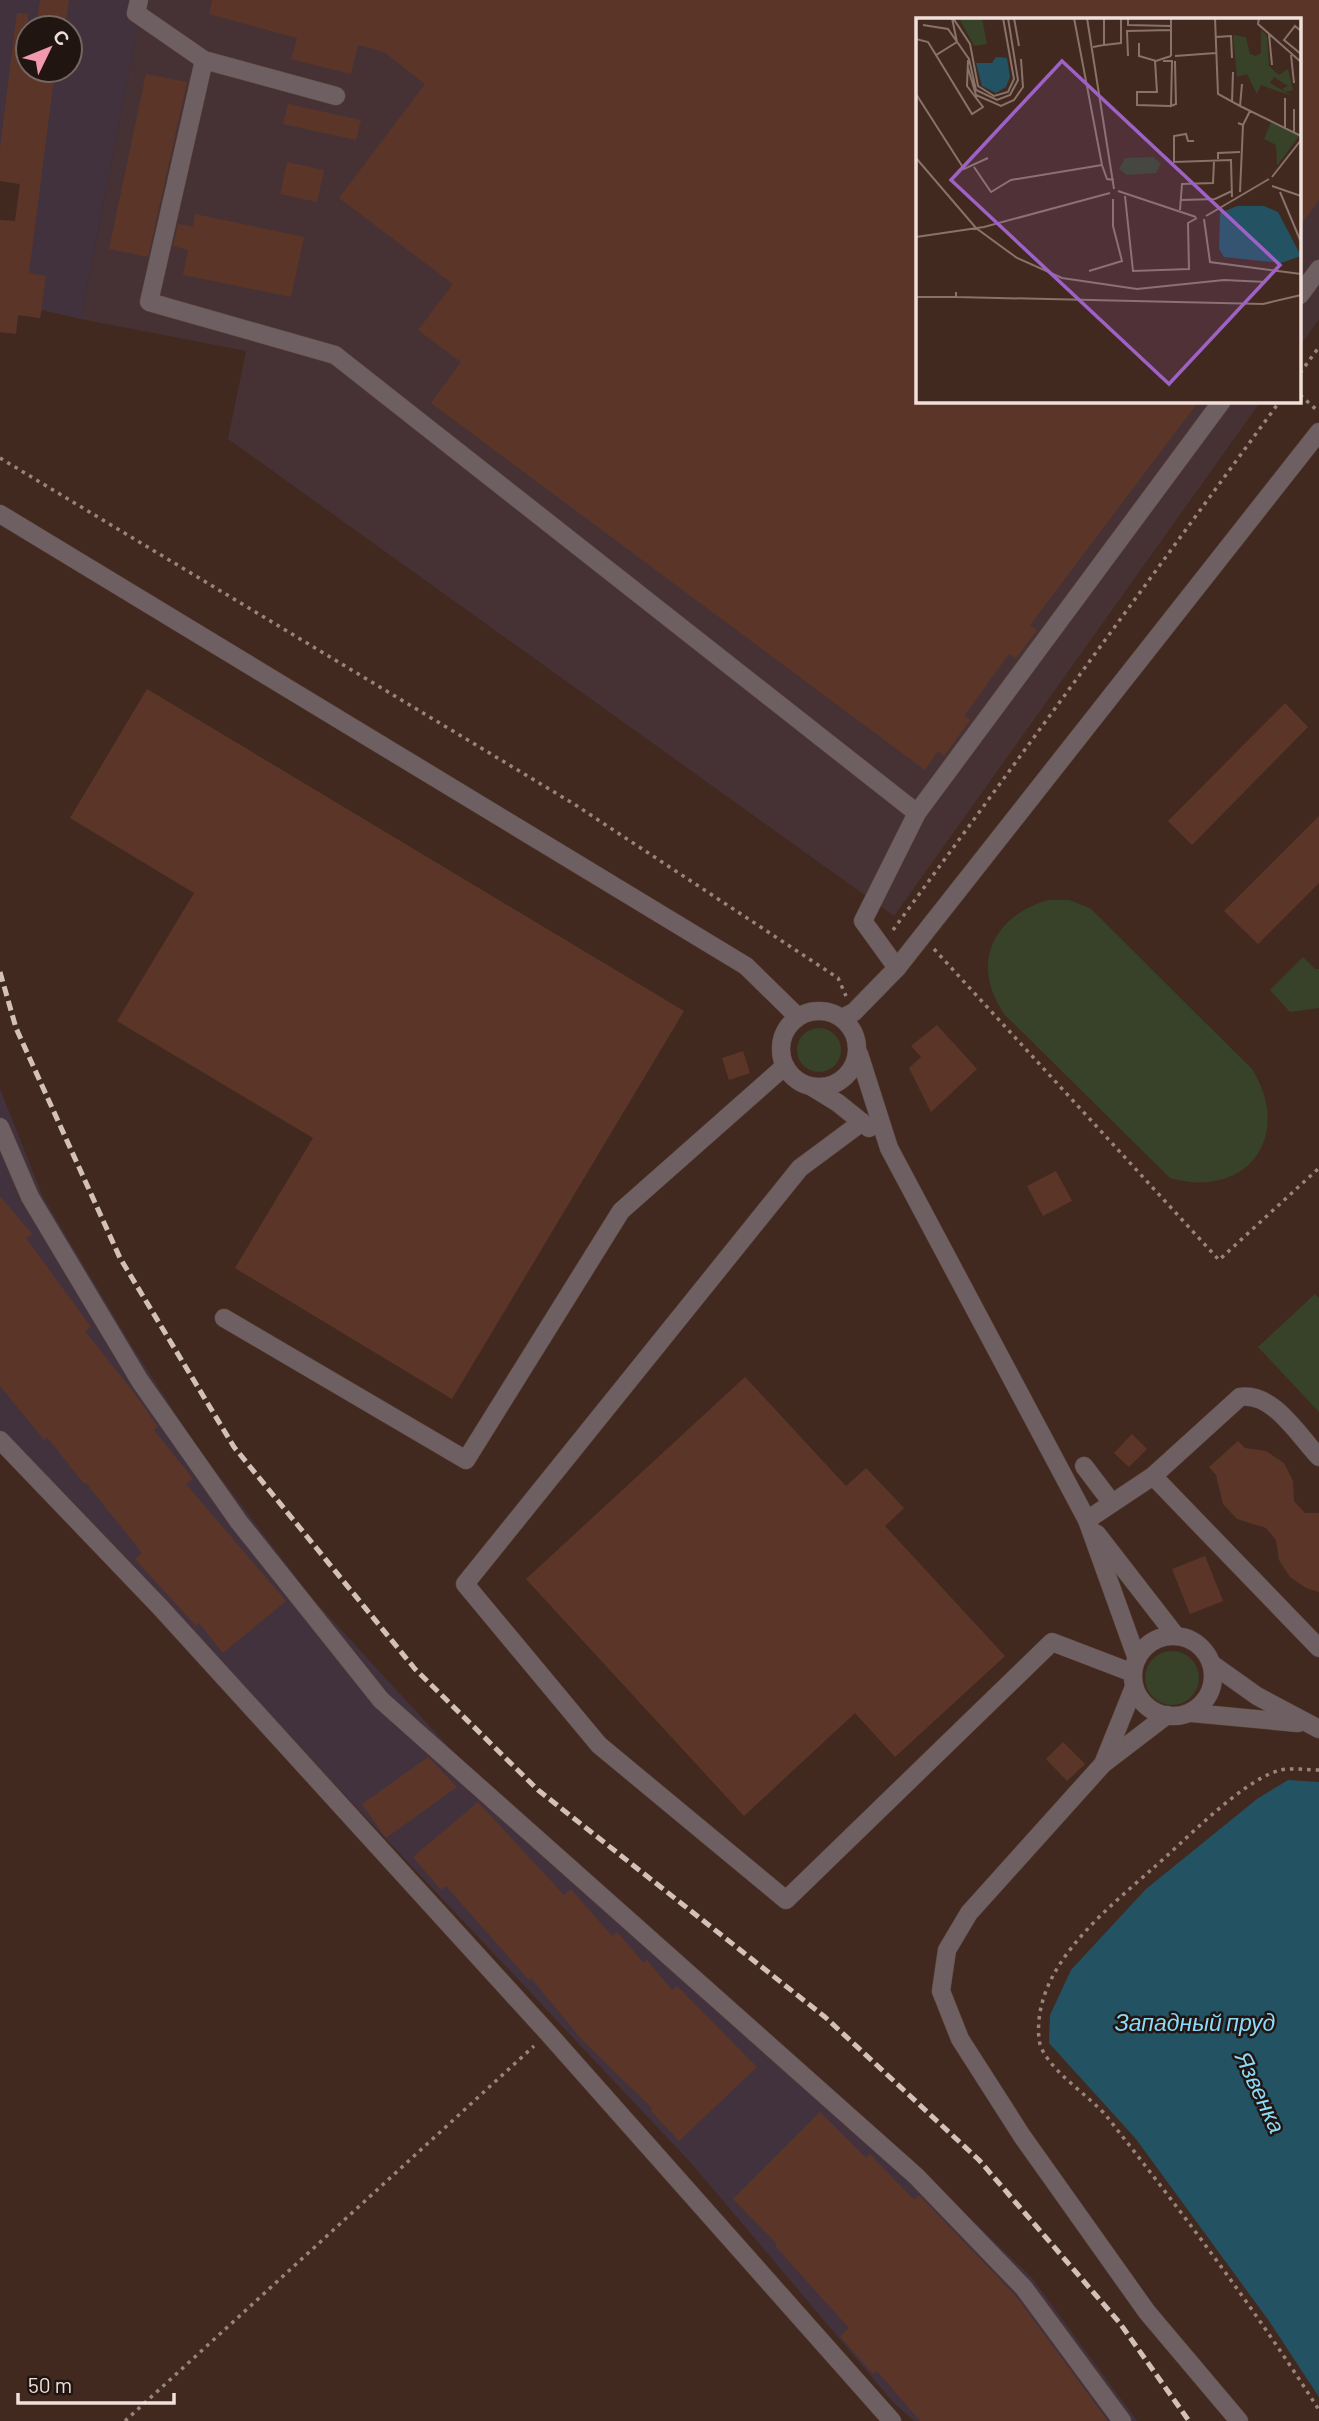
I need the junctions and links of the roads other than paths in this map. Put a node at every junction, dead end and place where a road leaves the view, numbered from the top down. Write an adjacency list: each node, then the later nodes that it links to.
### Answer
1 (139, 0): 2 (street)
2 (204, 60): 3 (street); 9 (street)
3 (336, 96)
4 (1319, 269): 5 (street)
5 (1302, 292)
6 (1221, 402): 9 (street)
7 (1319, 432): 10 (street)
8 (0, 514): 12 (street)
9 (917, 813): 10 (street)
10 (897, 968): 11 (street)
11 (848, 1015): 12 (street); 13 (street)
12 (798, 1017): 14 (street)
13 (859, 1054): 15 (street); 18 (street)
14 (785, 1066): 15 (street); 19 (street)
15 (812, 1087): 16 (street)
16 (862, 1122): 18 (street); 29 (street)
17 (0, 1127): 35 (street)
18 (889, 1148): 25 (street)
19 (224, 1318)
20 (0, 1440): 34 (street)
21 (1319, 1457): 23 (street)
22 (1084, 1466): 24 (street)
23 (1153, 1476): 24 (street); 27 (street)
24 (1112, 1503): 25 (street)
25 (1087, 1520): 26 (street); 29 (street)
26 (1176, 1636): 28 (street); 29 (street)
27 (1319, 1648)
28 (1212, 1664): 30 (street); 32 (street)
29 (1135, 1673): 31 (street); 33 (street)
30 (1192, 1713): 31 (street); 32 (street)
31 (1167, 1715): 33 (street)
32 (1312, 1727)
33 (1103, 1764): 36 (street)
34 (892, 2421)
35 (1122, 2421)
36 (1239, 2421)

